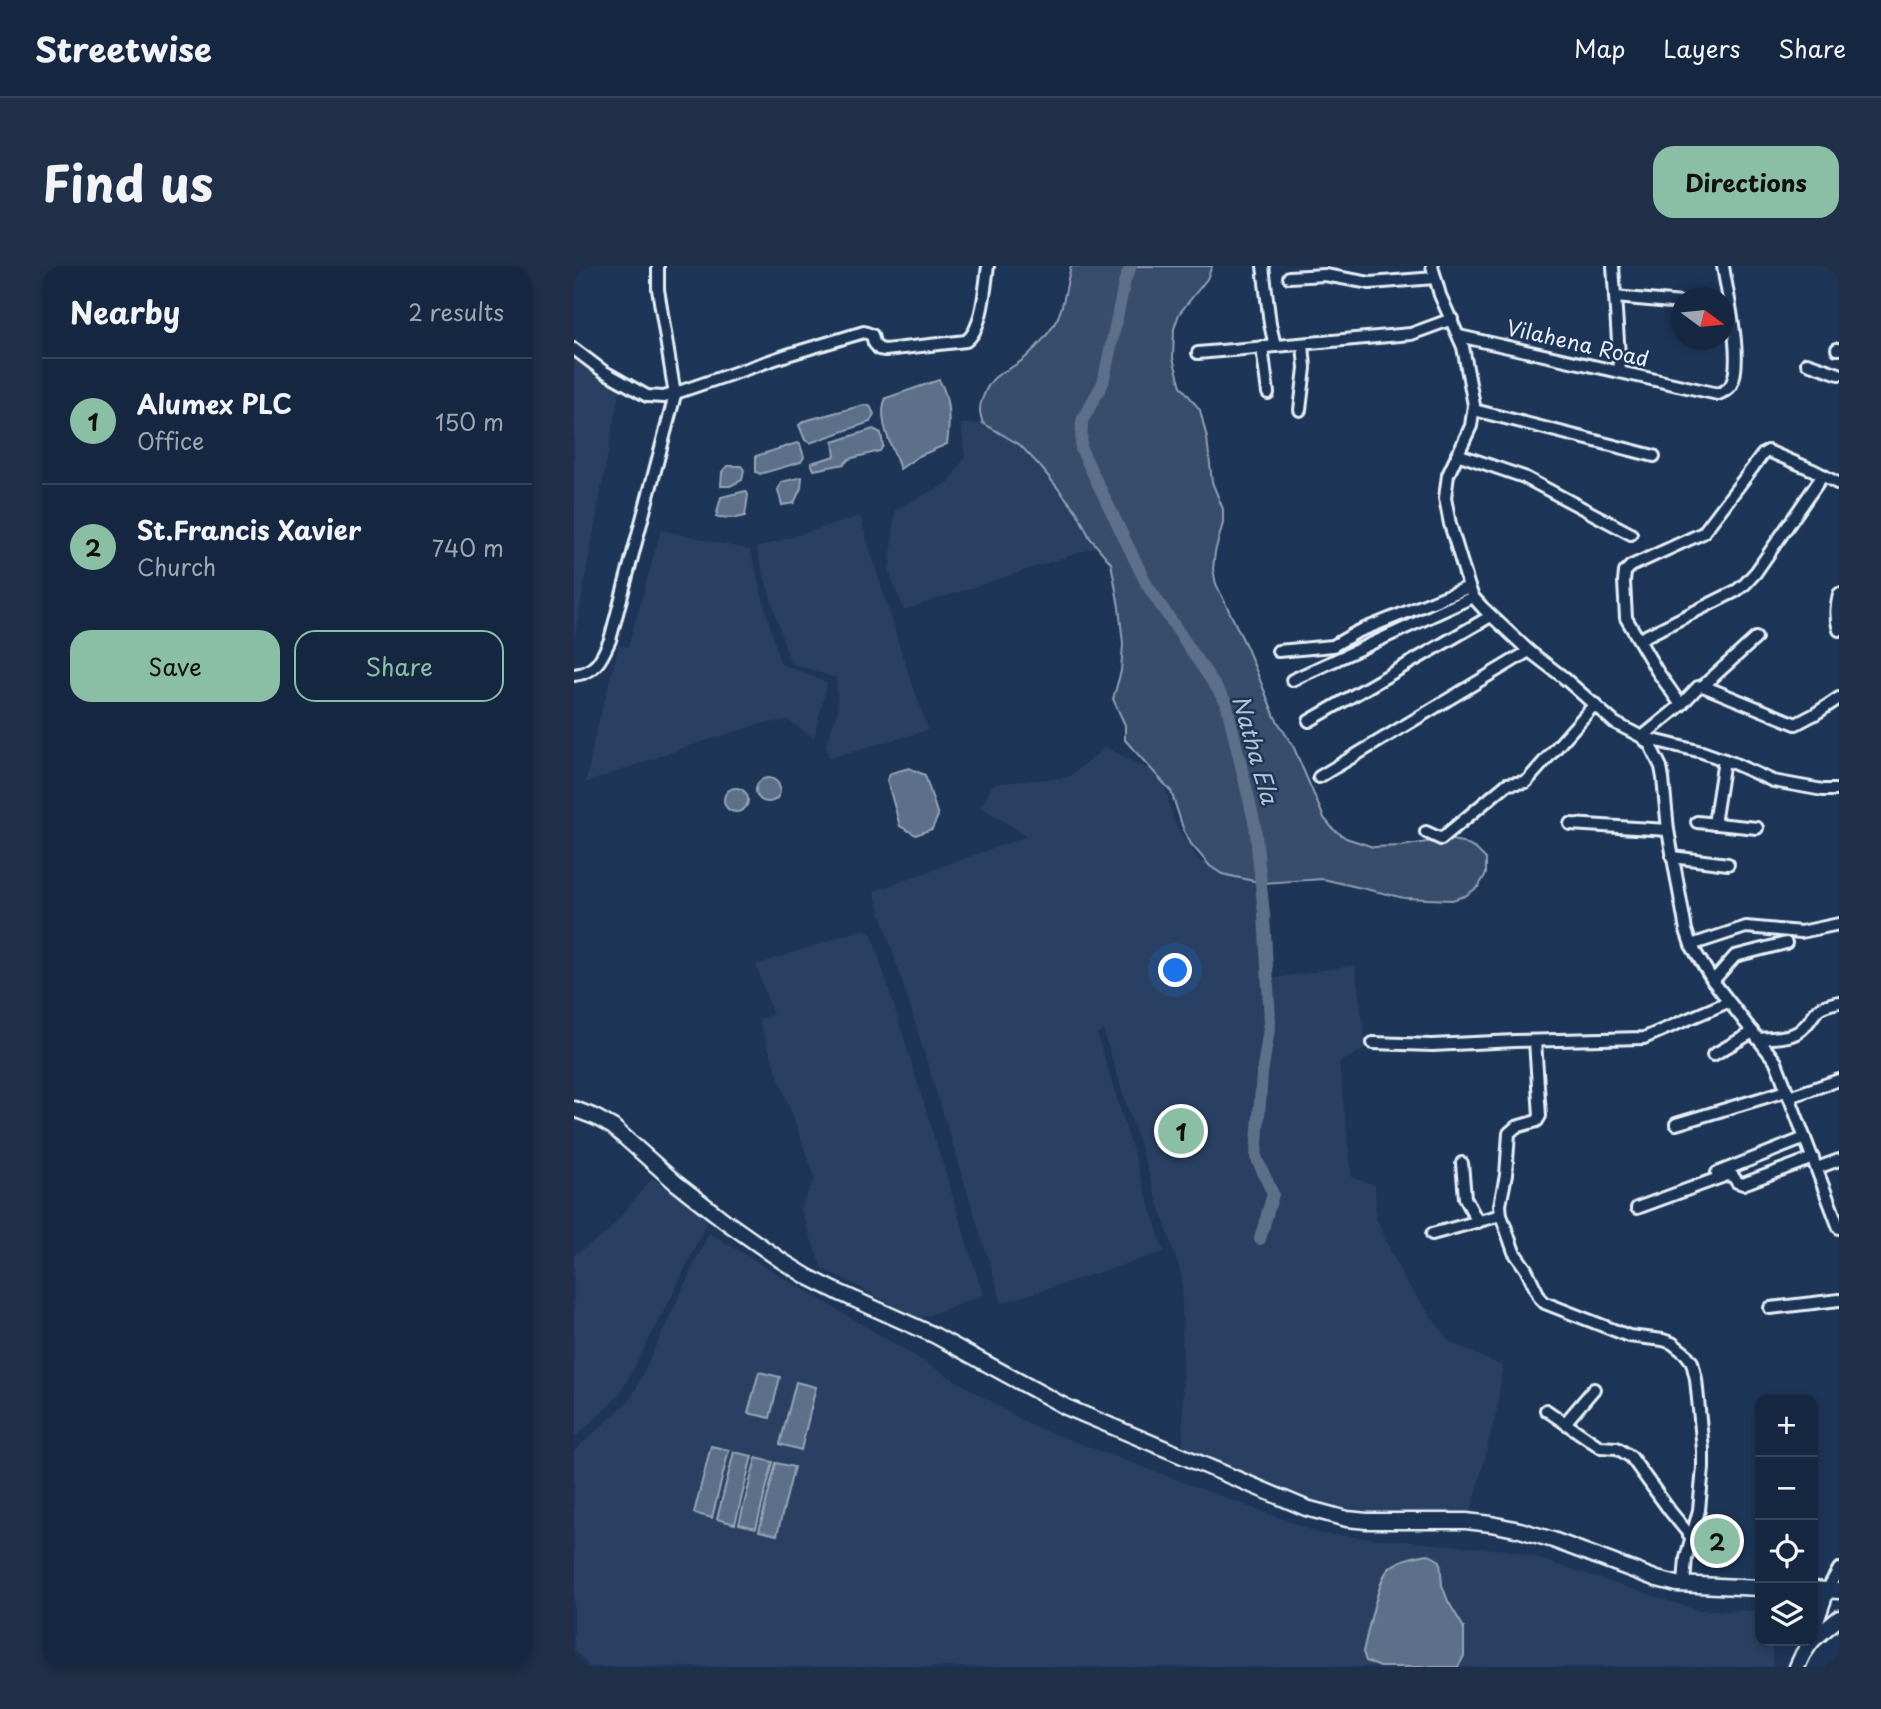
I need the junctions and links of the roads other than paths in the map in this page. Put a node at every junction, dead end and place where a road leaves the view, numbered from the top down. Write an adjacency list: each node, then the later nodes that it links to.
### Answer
1 (658, 266): 22 (street)
2 (988, 266): 22 (street)
3 (1263, 266): 14 (street)
4 (1432, 266): 8 (street)
5 (1613, 266): 9 (street)
6 (1723, 266): 19 (street, Vilahena Road)
7 (1289, 277): 8 (street)
8 (1435, 278): 11 (street)
9 (1615, 297): 10 (street); 19 (street)
10 (1671, 302)
11 (1452, 319): 12 (street); 13 (street)
12 (1459, 336): 19 (street, Vilahena Road); 24 (street)
13 (1303, 344): 14 (street); 23 (street)
14 (1275, 346): 15 (street)
15 (1262, 347): 17 (street); 21 (street)
16 (574, 349): 22 (street)
17 (1198, 353)
18 (1807, 363): 20 (street)
19 (1620, 371)
20 (1839, 374)
21 (1268, 393)
22 (675, 394): 38 (street)
23 (1300, 410)
24 (1474, 410): 25 (street); 26 (street)
25 (1457, 454): 29 (street); 30 (street)
26 (1654, 456)
27 (1823, 475): 28 (street); 35 (street); 35 (street)
28 (1839, 484)
29 (1631, 534)
30 (1471, 592): 32 (street); 36 (street); 39 (street)
31 (1839, 594): 33 (street)
32 (1491, 616): 37 (street); 44 (street)
33 (1839, 630)
34 (1756, 638): 40 (street)
35 (1640, 639): 43 (street)
36 (1278, 651)
37 (1529, 651): 42 (street); 47 (street)
38 (574, 675)
39 (1292, 680)
40 (1703, 686): 41 (street); 43 (street)
41 (1839, 698)
42 (1595, 704): 45 (street); 54 (street)
43 (1681, 705): 45 (street)
44 (1309, 721)
45 (1642, 737): 46 (street); 53 (street)
46 (1724, 760): 48 (street); 51 (street)
47 (1319, 777)
48 (1839, 788)
49 (1697, 822): 51 (street)
50 (1570, 824): 53 (street)
51 (1714, 824): 52 (street)
52 (1757, 828)
53 (1668, 830): 55 (street)
54 (1426, 832)
55 (1672, 857): 56 (street); 59 (street)
56 (1728, 864)
57 (1839, 923): 59 (street)
58 (1786, 943): 60 (street)
59 (1691, 945): 60 (street)
60 (1713, 981): 61 (street)
61 (1728, 1002): 63 (street); 64 (street)
62 (1839, 1002): 63 (street)
63 (1755, 1036): 66 (street); 68 (street)
64 (1535, 1041): 65 (street); 79 (street)
65 (1373, 1043)
66 (1713, 1055)
67 (1839, 1080): 68 (street)
68 (1787, 1094): 70 (street); 71 (street)
69 (574, 1109): 90 (main road)
70 (1675, 1124)
71 (1805, 1138): 74 (street); 75 (street)
72 (1839, 1160): 74 (street)
73 (1462, 1163): 80 (street)
74 (1815, 1163): 77 (street); 78 (street)
75 (1681, 1186)
76 (1839, 1188): 77 (street)
77 (1826, 1190): 81 (street)
78 (1637, 1208)
79 (1501, 1215): 80 (street); 88 (street)
80 (1478, 1222): 82 (street)
81 (1839, 1228)
82 (1432, 1234)
83 (1839, 1300): 84 (street)
84 (1770, 1308)
85 (1594, 1389): 87 (street)
86 (1546, 1410): 87 (street)
87 (1565, 1423): 88 (street)
88 (1692, 1538): 90 (street)
89 (1839, 1569): 92 (street)
90 (1684, 1584): 91 (main road)
91 (1755, 1588)
92 (1826, 1590): 93 (main road)
93 (1818, 1618)
94 (1839, 1618): 95 (main road)
95 (1818, 1634)
96 (1807, 1646): 97 (main road)
97 (1797, 1667)

